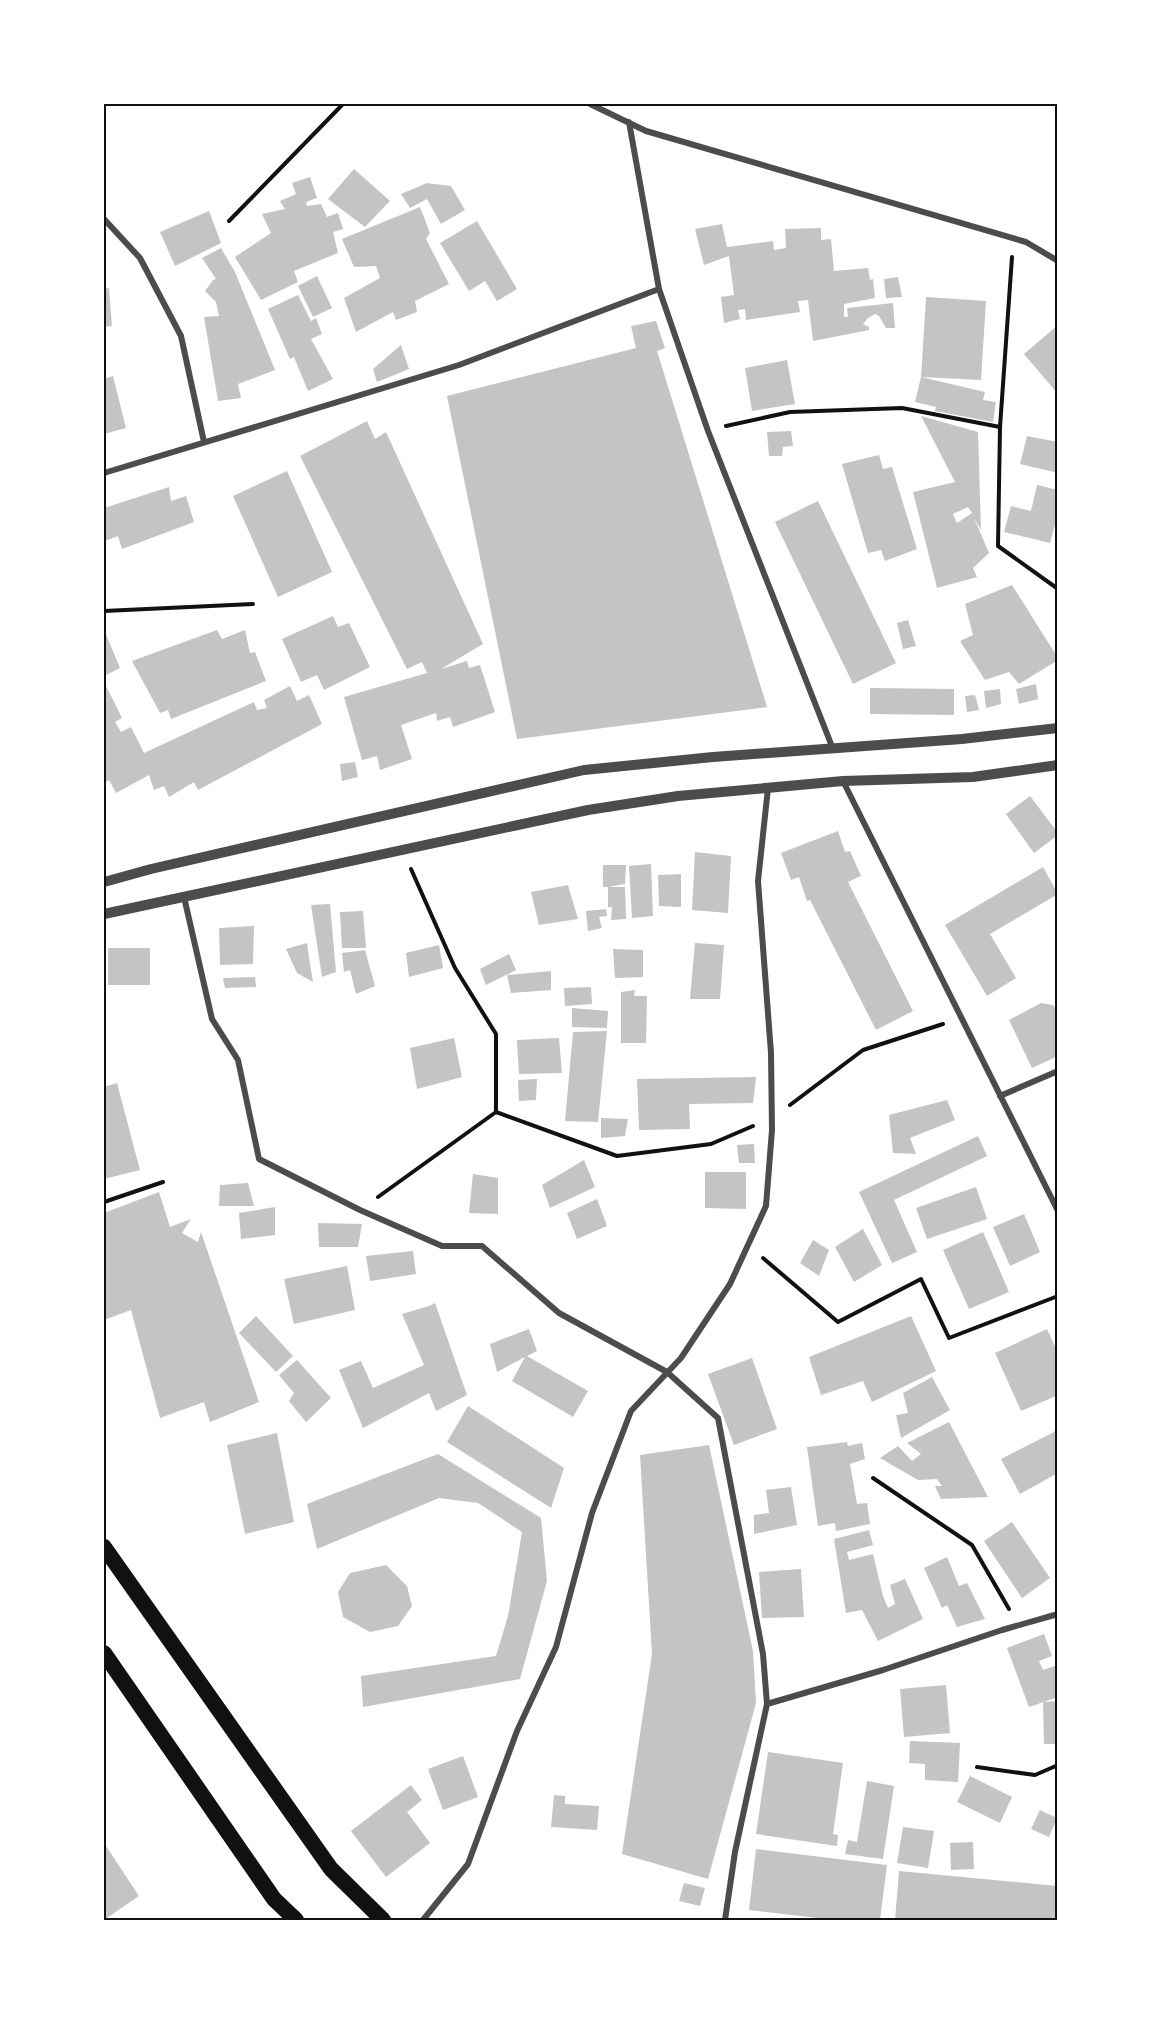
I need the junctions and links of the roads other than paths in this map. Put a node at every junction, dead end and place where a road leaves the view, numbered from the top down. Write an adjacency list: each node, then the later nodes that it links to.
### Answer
1 (590, 104): 2 (street)
2 (629, 122): 4 (street); 5 (street)
3 (104, 219): 6 (street)
4 (1058, 261)
5 (659, 289): 6 (street); 9 (street)
6 (204, 442): 7 (street)
7 (104, 473)
8 (1058, 728): 9 (street)
9 (833, 749): 13 (street)
10 (1058, 765): 11 (street)
11 (843, 782): 12 (street); 17 (street)
12 (768, 788): 14 (street); 19 (street)
13 (104, 882)
14 (184, 897): 15 (street); 19 (street)
15 (104, 914)
16 (1058, 1071): 17 (street)
17 (1000, 1096): 18 (street)
18 (1058, 1211)
19 (667, 1372): 23 (street); 26 (street)
20 (104, 1547): 25 (highway)
21 (1058, 1614): 23 (street)
22 (104, 1653): 24 (highway)
23 (767, 1704): 27 (street)
24 (296, 1920)
25 (383, 1920)
26 (423, 1920)
27 (725, 1920)

